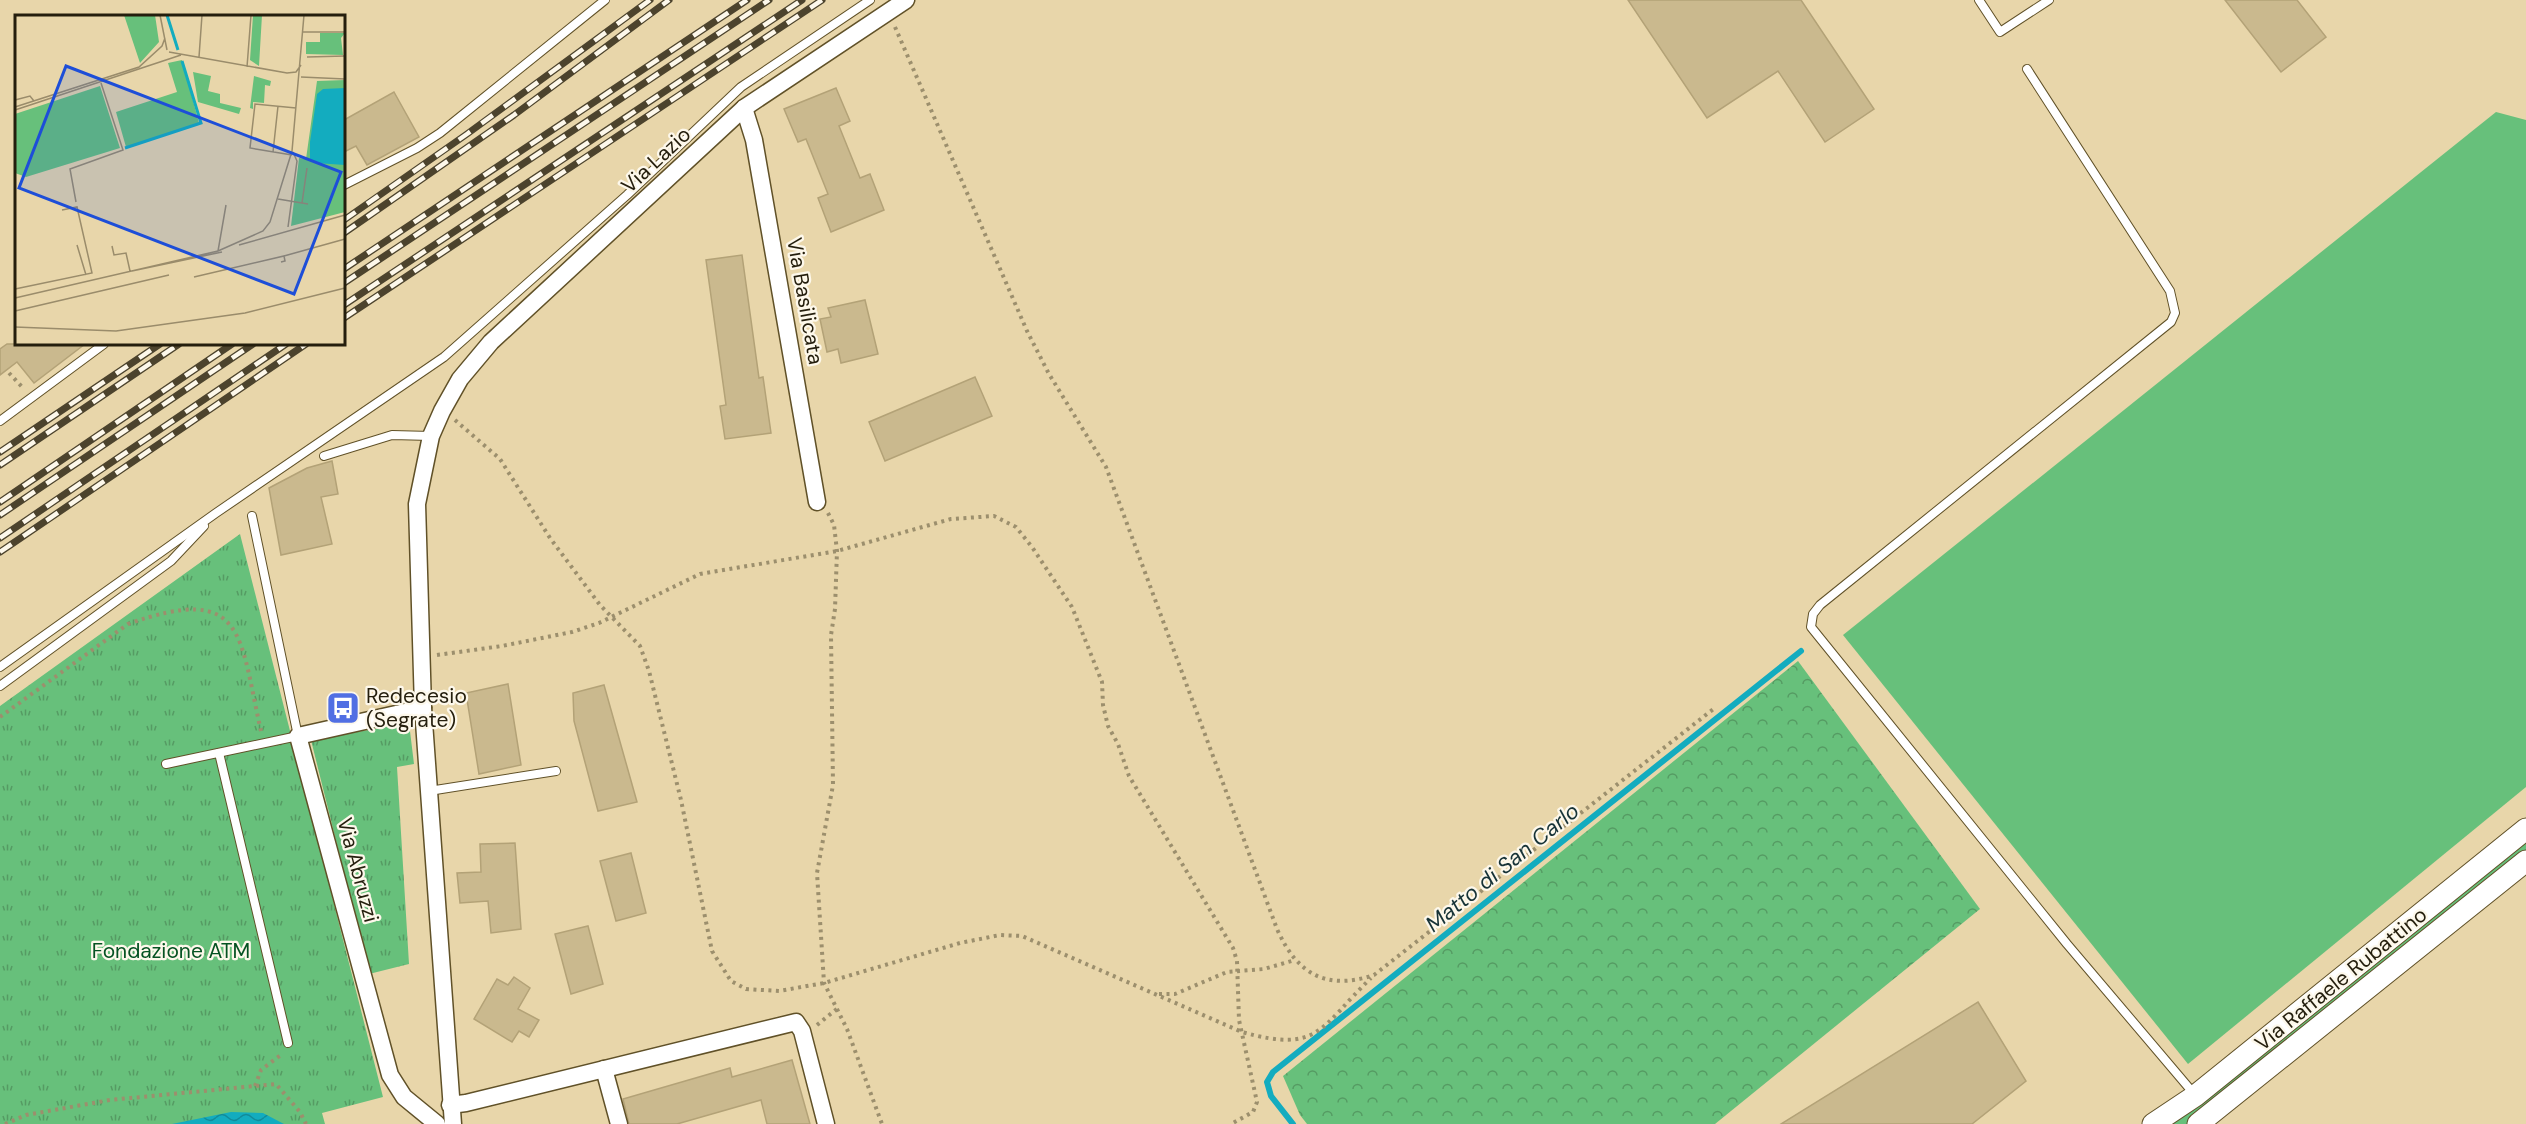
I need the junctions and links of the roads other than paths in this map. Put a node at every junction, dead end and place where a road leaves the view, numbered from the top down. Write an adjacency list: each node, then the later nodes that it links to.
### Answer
1 (605, 0): 8 (lane)
2 (870, 0): 14 (lane)
3 (906, 0): 7 (street, Via Lazio)
4 (1979, 0): 5 (lane)
5 (2049, 0)
6 (2027, 69): 28 (lane)
7 (744, 108): 11 (street, Via Lazio); 13 (street, Via Basilicata)
8 (345, 184)
9 (103, 345): 10 (lane)
10 (0, 421)
11 (431, 436): 12 (lane); 18 (street)
12 (324, 456)
13 (817, 502)
14 (216, 513): 16 (lane); 17 (lane)
15 (252, 516): 19 (lane)
16 (0, 667)
17 (0, 686)
18 (423, 708): 19 (street); 23 (street)
19 (298, 736): 20 (lane); 30 (street, Via Abruzzi)
20 (219, 753): 21 (lane); 26 (lane)
21 (166, 764)
22 (556, 771): 23 (lane)
23 (429, 791): 29 (street)
24 (2526, 830): 28 (street, Via Raffaele Rubattino)
25 (2526, 861): 35 (street, Via Raffaele Rubattino)
26 (288, 1043)
27 (604, 1069): 29 (street); 32 (street); 33 (street)
28 (2195, 1096): 34 (street, Via Raffaele Rubattino)
29 (450, 1105): 31 (street)
30 (436, 1124)
31 (453, 1124)
32 (619, 1124)
33 (826, 1124)
34 (2153, 1124)
35 (2198, 1124)

